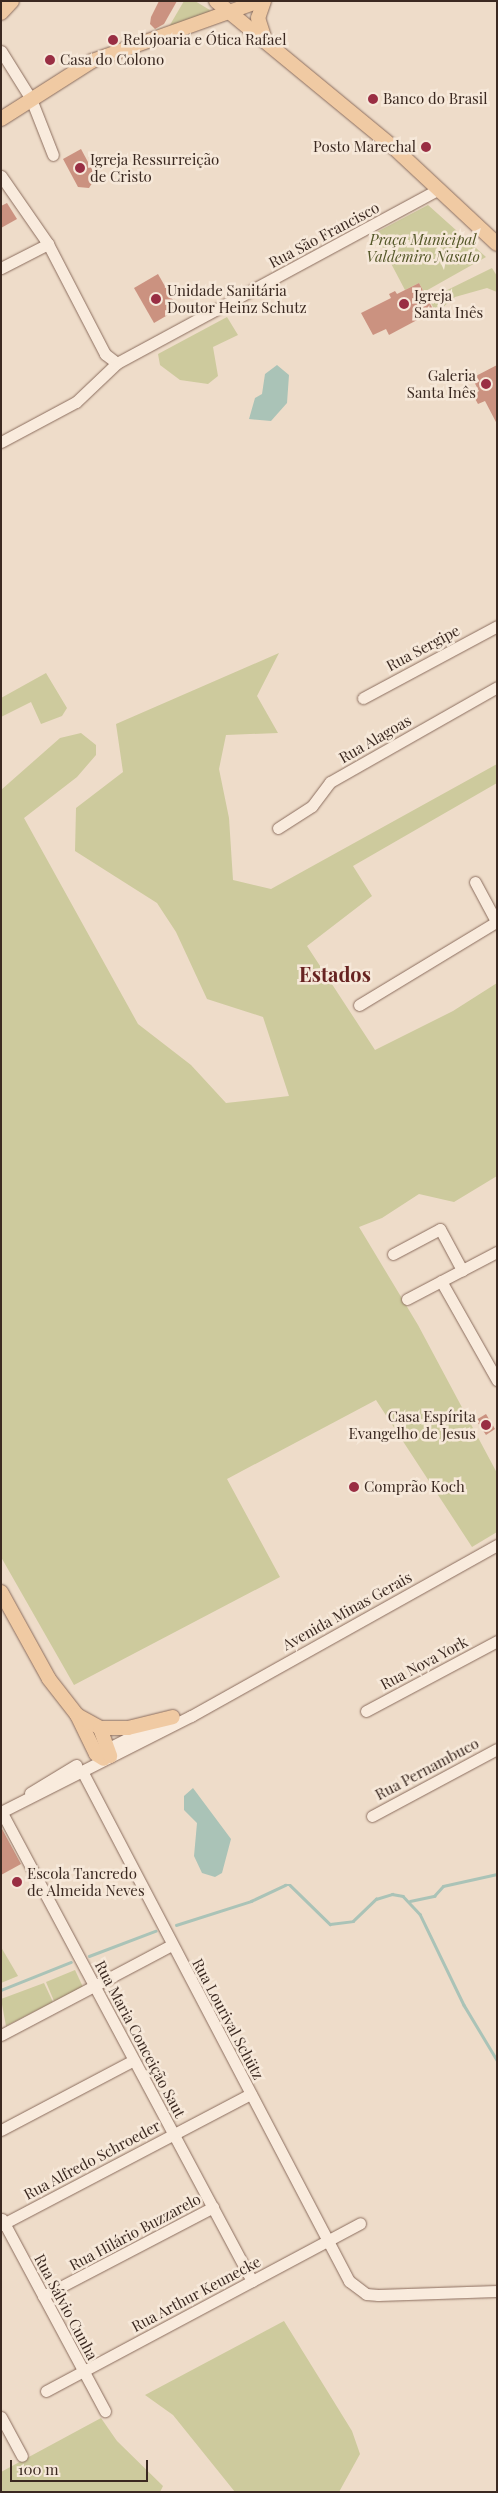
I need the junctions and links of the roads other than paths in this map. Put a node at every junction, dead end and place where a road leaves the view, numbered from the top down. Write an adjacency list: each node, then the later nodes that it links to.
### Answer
1 (12, 1): 5 (main road)
2 (216, 1): 6 (main road)
3 (260, 1): 6 (main road)
4 (264, 1): 7 (main road)
5 (1, 13)
6 (234, 13): 7 (main road); 9 (main road)
7 (266, 39): 13 (main road)
8 (1, 51): 9 (street)
9 (31, 99): 10 (main road); 11 (street)
10 (1, 119)
11 (53, 155)
12 (1, 176): 14 (street)
13 (439, 189): 15 (main road); 17 (street, Rua São Francisco)
14 (48, 244): 16 (street); 17 (street)
15 (497, 244)
16 (1, 268)
17 (117, 363): 18 (street, Rua São Francisco)
18 (1, 442)
19 (497, 626): 21 (street, Rua Sergipe)
20 (497, 687): 22 (street, Rua Alagoas)
21 (364, 698)
22 (278, 828)
23 (475, 882): 24 (street)
24 (496, 923): 25 (street)
25 (359, 1005)
26 (497, 1252): 28 (street)
27 (393, 1254): 28 (street)
28 (462, 1270): 29 (street)
29 (441, 1281): 30 (street); 31 (street)
30 (407, 1299)
31 (497, 1380)
32 (497, 1545): 35 (street, Avenida Minas Gerais)
33 (1, 1592): 37 (main road)
34 (497, 1641): 36 (street, Rua Nova York)
35 (212, 1703): 38 (street, Avenida Minas Gerais); 41 (street, Avenida Minas Gerais)
36 (366, 1711)
37 (78, 1715): 39 (main road); 41 (main road)
38 (173, 1717): 39 (main road); 41 (street, Avenida Minas Gerais)
39 (100, 1728): 41 (main road)
40 (497, 1749): 44 (street, Rua Pernambuco)
41 (105, 1754): 42 (street, Avenida Minas Gerais); 43 (street, Avenida Minas Gerais)
42 (82, 1771): 43 (street, Avenida Minas Gerais); 45 (street, Rua Lourival Schütz)
43 (3, 1811): 46 (street, Rua Maria Conceição Saut)
44 (372, 1816)
45 (172, 1945): 46 (street); 49 (street, Rua Lourival Schütz)
46 (95, 1986): 47 (street); 48 (street, Rua Maria Conceição Saut)
47 (1, 2035)
48 (134, 2060): 50 (street); 51 (street, Rua Maria Conceição Saut)
49 (251, 2094): 51 (street, Rua Alfredo Schroeder); 55 (street, Rua Lourival Schütz)
50 (1, 2130)
51 (174, 2134): 52 (street, Rua Maria Conceição Saut); 53 (street, Rua Alfredo Schroeder)
52 (213, 2208): 56 (street, Rua Maria Conceição Saut); 58 (street, Rua Hilário Buzzarelo)
53 (2, 2222): 58 (street, Rua Sálvio Cunha)
54 (360, 2223): 55 (street, Rua Arthur Keunecke)
55 (328, 2240): 56 (street, Rua Arthur Keunecke); 57 (street, Rua Lourival Schütz)
56 (252, 2281): 59 (street, Rua Arthur Keunecke)
57 (497, 2292)
58 (43, 2296): 59 (street, Rua Sálvio Cunha)
59 (83, 2371): 60 (street, Rua Arthur Keunecke); 61 (street, Rua Sálvio Cunha)
60 (46, 2391)
61 (105, 2411)
62 (1, 2417): 63 (street)
63 (22, 2456)

